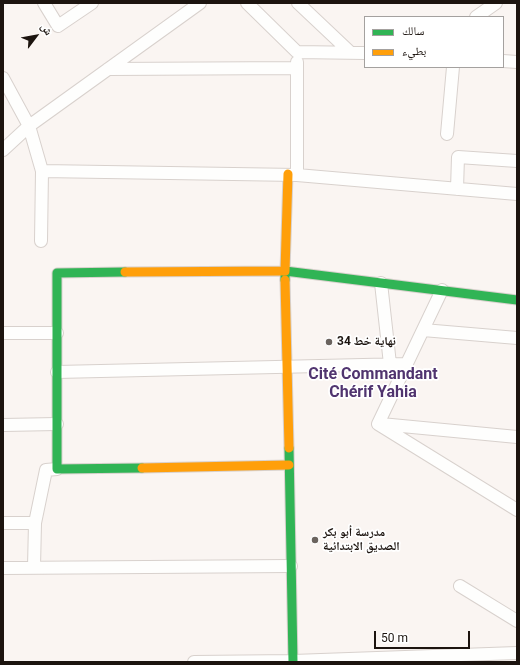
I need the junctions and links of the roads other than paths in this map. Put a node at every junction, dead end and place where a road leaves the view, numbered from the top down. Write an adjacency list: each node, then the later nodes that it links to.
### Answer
1 (44, 3): 2 (street)
2 (92, 3)
3 (200, 3): 15 (street)
4 (247, 3): 8 (street)
5 (298, 3): 9 (street)
6 (496, 3): 7 (street)
7 (477, 16)
8 (297, 52): 9 (street); 13 (street)
9 (351, 53): 10 (street)
10 (364, 53)
11 (504, 60): 12 (street)
12 (517, 62)
13 (297, 68): 15 (street); 22 (street)
14 (453, 68): 18 (street)
15 (108, 70): 17 (street)
16 (3, 78): 17 (street)
17 (29, 126): 19 (street); 21 (street)
18 (447, 134)
19 (3, 150)
20 (517, 161): 23 (street)
21 (42, 170): 22 (street); 25 (street)
22 (293, 174): 23 (street); 26 (street)
23 (457, 189): 24 (street)
24 (517, 194)
25 (41, 241)
26 (285, 271): 27 (street); 32 (street); 36 (street)
27 (381, 283): 28 (street); 34 (street)
28 (442, 290): 29 (street); 30 (street)
29 (517, 300)
30 (424, 330): 33 (street); 35 (street)
31 (3, 333): 32 (street)
32 (57, 333): 37 (street)
33 (517, 338)
34 (390, 364): 35 (street); 36 (street)
35 (407, 364): 39 (street)
36 (286, 367): 37 (street); 42 (street)
37 (57, 372): 38 (street)
38 (57, 424): 40 (street); 43 (street)
39 (378, 424): 41 (street); 44 (street)
40 (3, 425)
41 (517, 437)
42 (288, 465): 43 (street); 47 (street)
43 (56, 469): 46 (street)
44 (517, 510)
45 (3, 523): 46 (street)
46 (34, 523): 48 (street)
47 (291, 566): 48 (street); 53 (street)
48 (34, 567): 49 (street)
49 (3, 568)
50 (460, 586): 51 (street)
51 (517, 621)
52 (517, 653): 53 (street)
53 (293, 661): 54 (street)
54 (194, 662)

